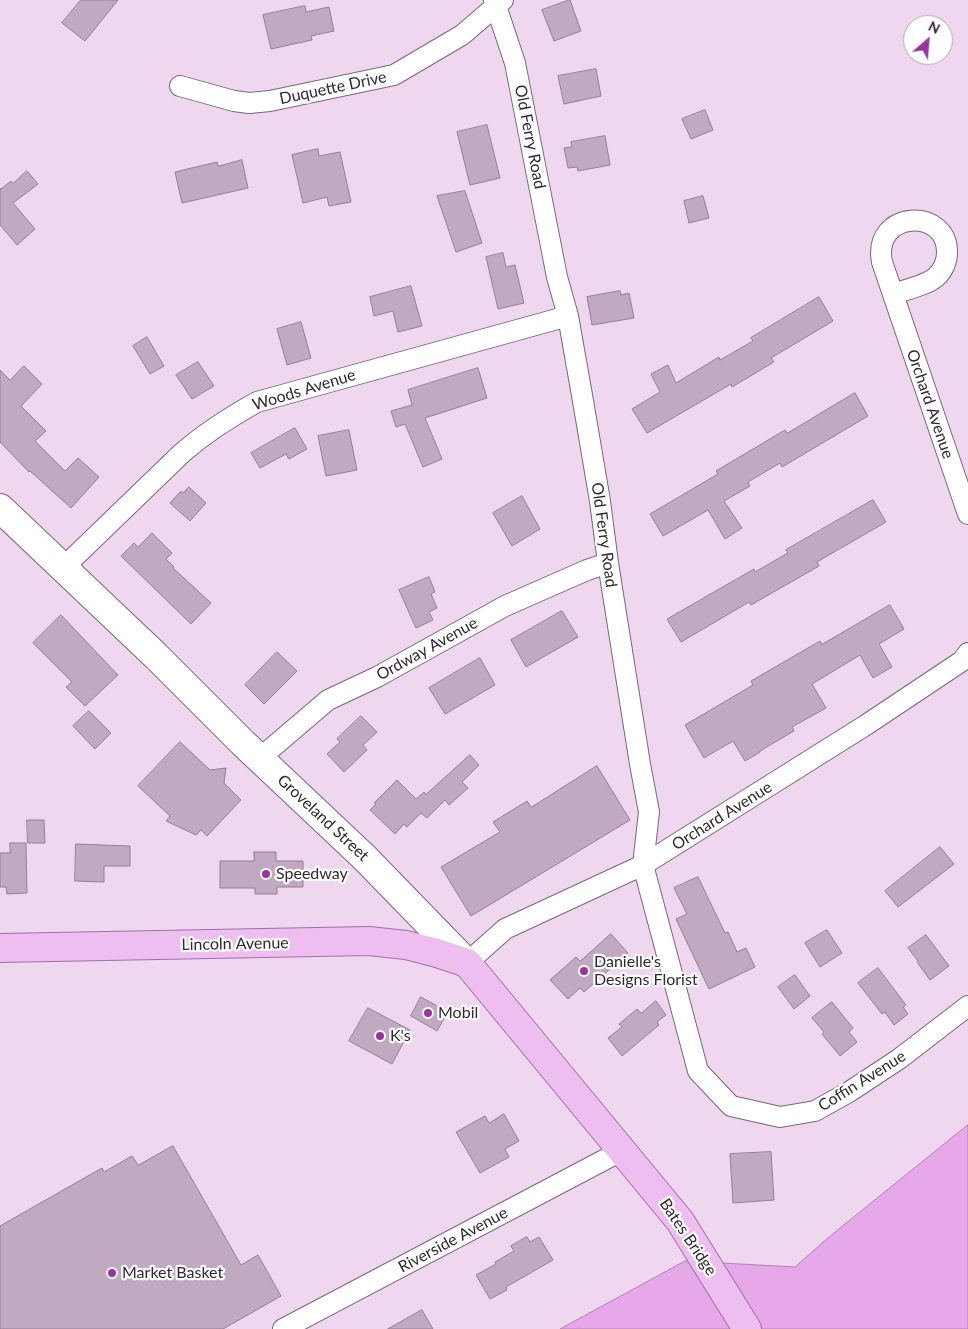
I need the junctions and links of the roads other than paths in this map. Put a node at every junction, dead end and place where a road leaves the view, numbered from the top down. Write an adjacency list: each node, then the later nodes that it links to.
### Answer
1 (498, 2): 2 (street, Duquette Drive); 4 (street, Old Ferry Road)
2 (180, 86)
3 (893, 294): 6 (street, Orchard Avenue)
4 (568, 316): 7 (street, Old Ferry Road); 8 (street, Woods Avenue)
5 (0, 508): 8 (main road, Groveland Street)
6 (968, 514)
7 (608, 563): 10 (street, Ordway Avenue); 11 (street, Old Ferry Road)
8 (63, 568): 10 (main road, Groveland Street)
9 (968, 653): 11 (street, Orchard Avenue)
10 (260, 758): 13 (main road, Groveland Street)
11 (643, 865): 13 (street, Orchard Avenue); 15 (street, Old Ferry Road)
12 (0, 948): 13 (main road, Lincoln Avenue)
13 (467, 964): 16 (main road, Groveland Street)
14 (968, 1006): 15 (street, Coffin Avenue)
15 (698, 1072)
16 (623, 1150): 17 (street, Riverside Avenue); 18 (main road, Bates Bridge)
17 (283, 1329)
18 (747, 1329)

